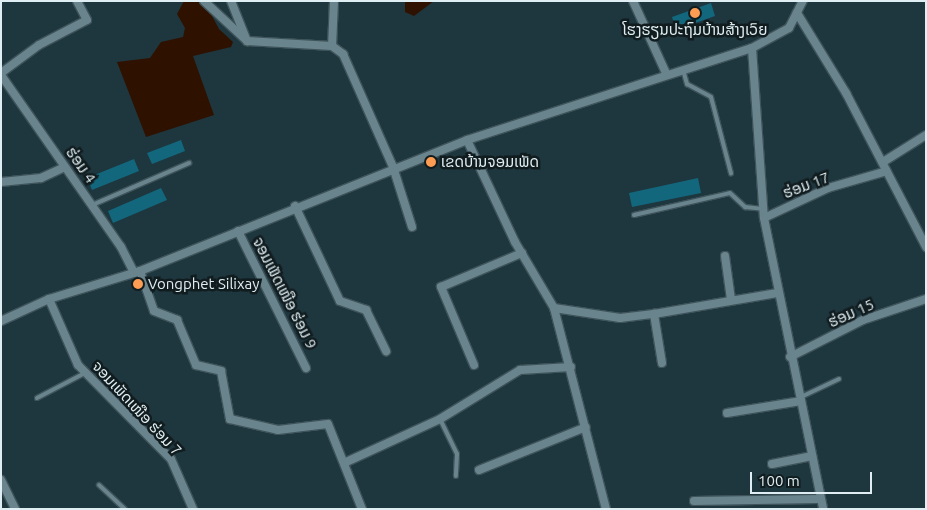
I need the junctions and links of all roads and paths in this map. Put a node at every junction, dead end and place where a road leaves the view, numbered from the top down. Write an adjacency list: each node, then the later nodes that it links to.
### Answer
1 (77, 1): 13 (street)
2 (204, 1): 8 (street)
3 (231, 1): 8 (street)
4 (334, 1): 9 (street)
5 (633, 1): 12 (street)
6 (803, 1): 7 (street)
7 (797, 14): 10 (street); 16 (street)
8 (247, 41): 9 (street)
9 (332, 46): 19 (street)
10 (752, 48): 11 (street); 25 (street)
11 (682, 68): 12 (street); 21 (lane)
12 (666, 73): 15 (street)
13 (1, 74): 18 (street, ຮ່ອມ 4)
14 (926, 135): 16 (street)
15 (467, 140): 19 (street); 31 (street)
16 (883, 162): 20 (street)
17 (189, 163): 23 (lane)
18 (65, 167): 22 (street); 23 (street, ຮ່ອມ 4)
19 (393, 168): 24 (street); 28 (street)
20 (887, 170): 27 (street, ຮ່ອມ 17); 30 (street)
21 (731, 173)
22 (1, 182)
23 (92, 205): 33 (street, ຮ່ອມ 4)
24 (295, 206): 29 (street); 41 (street)
25 (763, 209): 26 (lane); 27 (street)
26 (634, 215)
27 (764, 218): 34 (street)
28 (412, 227)
29 (238, 231): 33 (street); 46 (street, ຈອມເພັດເໜືອ ຮ່ອມ 9)
30 (926, 247)
31 (522, 253): 38 (street); 44 (street)
32 (724, 256): 36 (street)
33 (137, 272): 35 (street); 55 (street, ຮ່ອມ 4)
34 (777, 293): 36 (street); 42 (street)
35 (49, 299): 40 (street); 47 (street, ຈອມເພັດເໜືອ ຮ່ອມ 7)
36 (731, 299): 39 (street)
37 (926, 299): 42 (street, ຮ່ອມ 15)
38 (554, 308): 39 (street); 45 (street)
39 (654, 314): 43 (street)
40 (1, 320)
41 (386, 351)
42 (790, 357): 50 (street)
43 (662, 363)
44 (474, 365)
45 (571, 367): 52 (street); 53 (street)
46 (306, 368)
47 (85, 373): 49 (lane); 66 (street, ຈອມເພັດເໜືອ ຮ່ອມ 7)
48 (839, 379): 50 (lane)
49 (37, 398)
50 (801, 400): 51 (street); 54 (street)
51 (727, 413)
52 (440, 419): 55 (street); 58 (lane)
53 (586, 427): 57 (street); 68 (street)
54 (812, 456): 56 (street); 61 (street)
55 (344, 463): 67 (street)
56 (772, 464)
57 (479, 470)
58 (456, 476)
59 (1, 480): 64 (street)
60 (99, 485): 65 (lane)
61 (819, 499): 63 (street); 69 (street)
62 (694, 501): 63 (street)
63 (768, 505)
64 (15, 509)
65 (125, 509)
66 (193, 509)
67 (362, 509)
68 (606, 509)
69 (823, 509)

